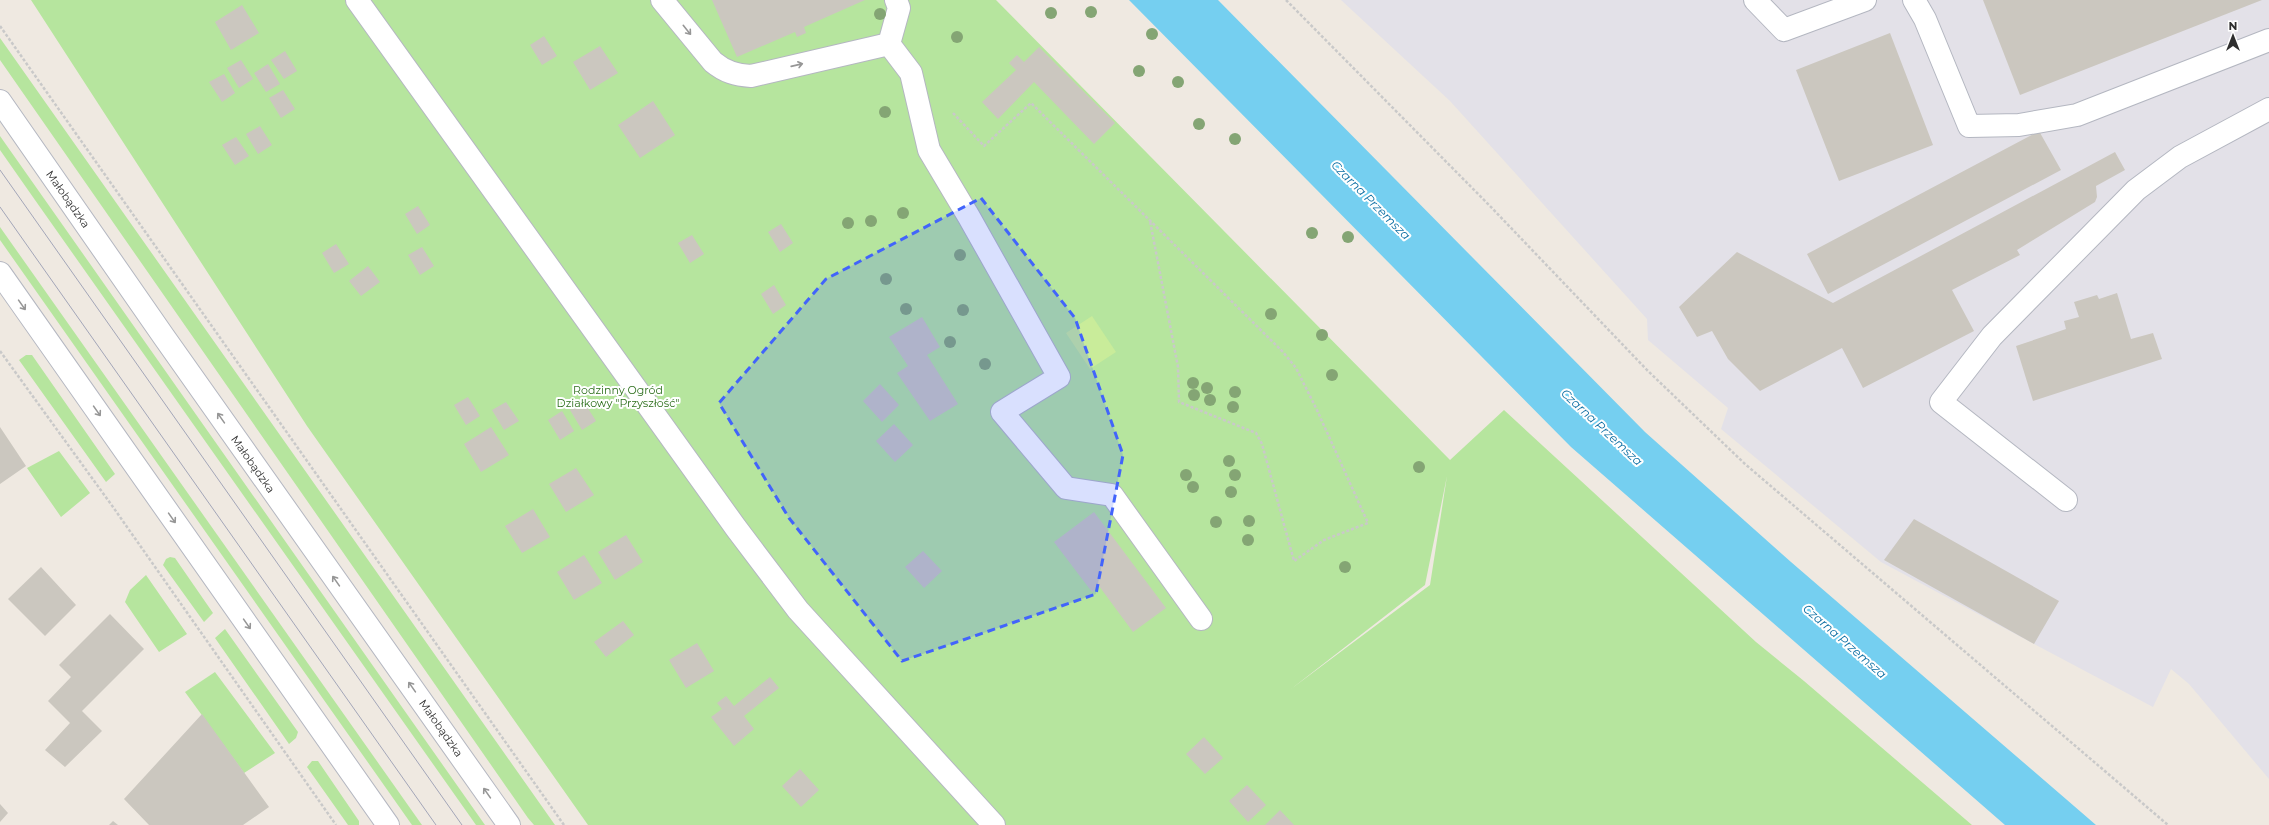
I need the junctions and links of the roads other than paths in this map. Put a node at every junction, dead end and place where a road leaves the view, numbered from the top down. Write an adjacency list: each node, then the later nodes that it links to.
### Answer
1 (357, 0): 16 (street)
2 (896, 0): 8 (street)
3 (1754, 0): 4 (street)
4 (1865, 0)
5 (1914, 0): 7 (street)
6 (667, 1): 8 (street, one-way to 8)
7 (2269, 40)
8 (889, 44): 13 (street)
9 (0, 102): 15 (street, Małobądzka, one-way to 9)
10 (2269, 110): 12 (street)
11 (0, 273): 14 (street, one-way to 14)
12 (2066, 500)
13 (1201, 619)
14 (388, 825)
15 (509, 825)
16 (994, 825)

